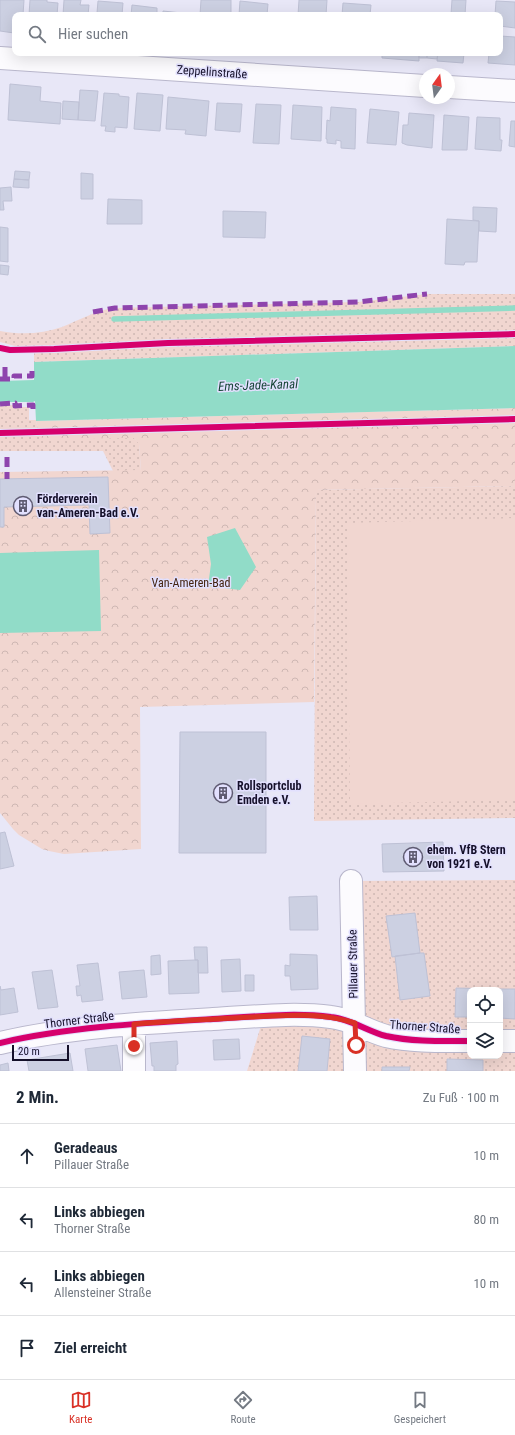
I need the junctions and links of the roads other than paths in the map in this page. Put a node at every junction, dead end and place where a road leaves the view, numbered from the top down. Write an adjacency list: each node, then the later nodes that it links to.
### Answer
1 (0, 58): 2 (street, Zeppelinstraße)
2 (419, 86)
3 (455, 87): 4 (street)
4 (515, 91)
5 (351, 881): 6 (street, Pillauer Straße)
6 (355, 1023): 7 (street, Thorner Straße); 8 (street, Thorner Straße); 13 (street, Pillauer Straße)
7 (134, 1024): 11 (street, Thorner Straße); 12 (street)
8 (467, 1041)
9 (503, 1041): 10 (street)
10 (515, 1042)
11 (0, 1043)
12 (134, 1071)
13 (355, 1071)

